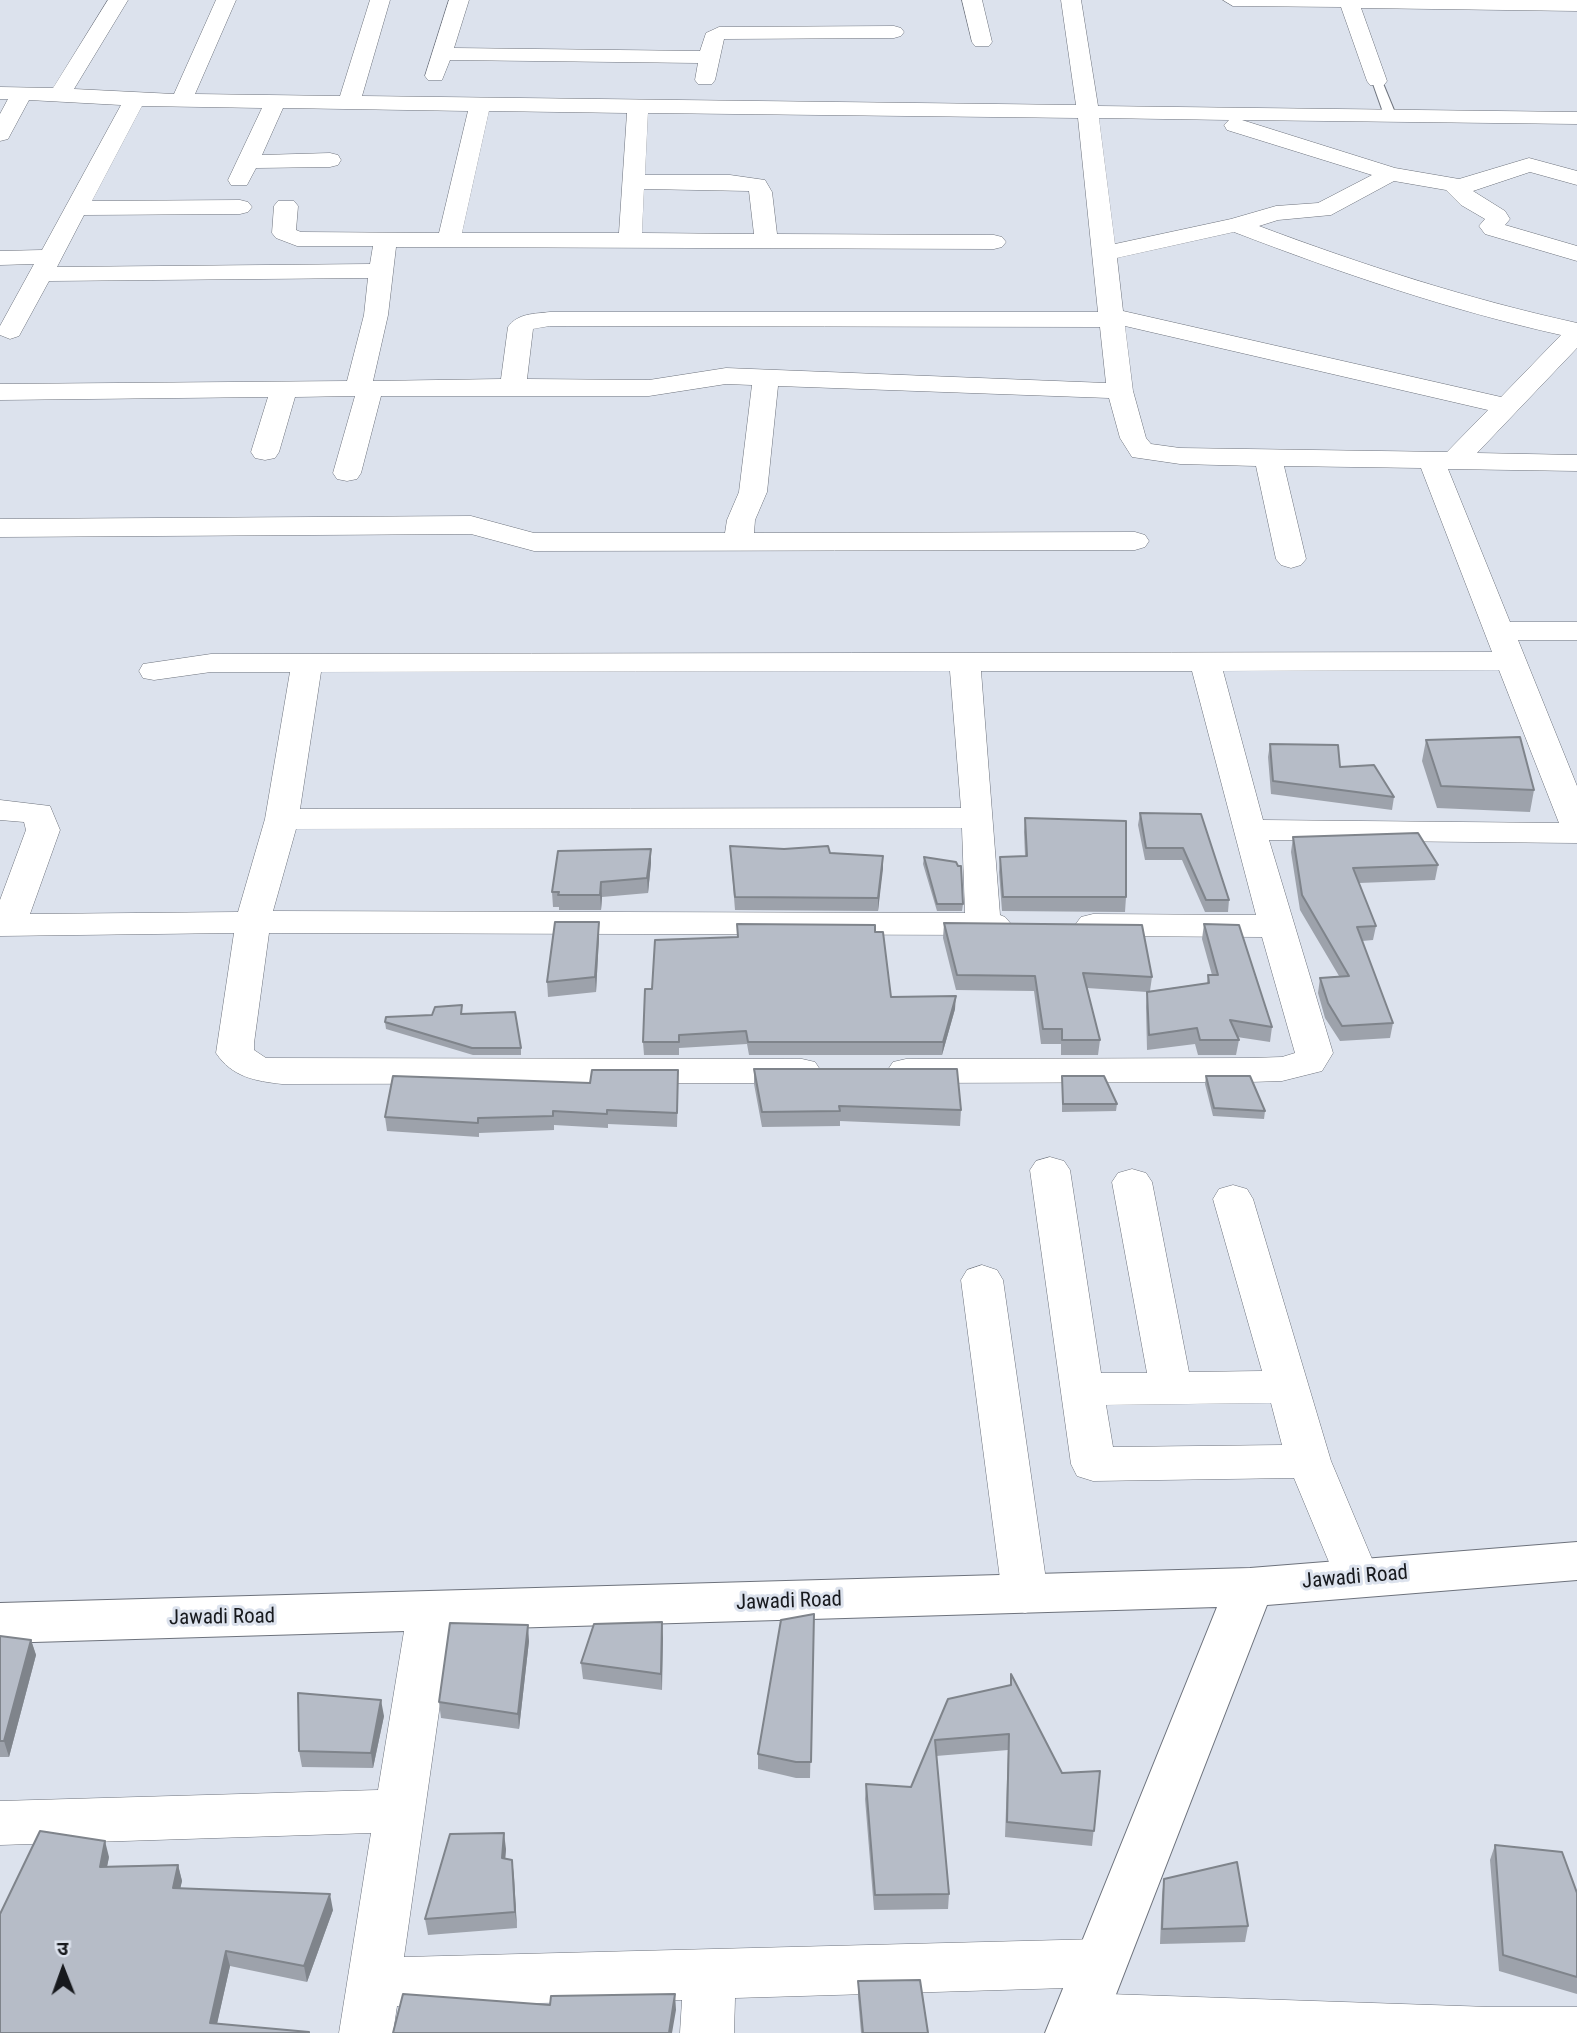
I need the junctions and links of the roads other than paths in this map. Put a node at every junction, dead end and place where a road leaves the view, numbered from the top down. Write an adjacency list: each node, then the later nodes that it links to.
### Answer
1 (118, 0): 18 (street)
2 (226, 0): 20 (street)
3 (380, 0): 22 (street)
4 (458, 0): 13 (street)
5 (972, 0): 12 (street)
6 (1071, 0): 27 (street)
7 (1233, 0): 8 (street)
8 (1307, 1): 9 (street)
9 (1349, 2): 10 (street); 15 (street)
10 (1577, 5)
11 (894, 32): 14 (street)
12 (982, 42)
13 (442, 54): 14 (street); 23 (street)
14 (707, 57): 26 (street)
15 (1377, 81): 29 (lane)
16 (0, 93): 17 (street)
17 (22, 94): 18 (street); 31 (street)
18 (61, 94): 19 (street)
19 (135, 100): 20 (street); 39 (street)
20 (182, 101): 21 (street)
21 (275, 102): 22 (street); 32 (street)
22 (349, 103): 23 (street)
23 (427, 104): 24 (street)
24 (480, 105): 25 (street); 42 (street)
25 (638, 106): 26 (street); 35 (street)
26 (702, 106): 27 (street)
27 (1086, 111): 28 (street); 46 (street)
28 (1205, 113): 29 (street); 33 (street)
29 (1390, 116): 30 (street)
30 (1570, 125)
31 (0, 134)
32 (330, 160)
33 (1391, 174): 36 (street); 40 (street)
34 (1577, 178): 36 (street)
35 (634, 182): 43 (street); 44 (street)
36 (1454, 186): 47 (street)
37 (286, 206): 41 (street)
38 (240, 207): 39 (street)
39 (77, 208): 49 (street)
40 (1236, 225): 46 (street); 52 (street)
41 (385, 239): 42 (street); 50 (street)
42 (449, 239): 43 (street)
43 (630, 239): 44 (street)
44 (766, 239): 45 (street)
45 (994, 242)
46 (1105, 253): 51 (street)
47 (1577, 254)
48 (0, 258): 49 (street)
49 (45, 266): 50 (street); 53 (street)
50 (381, 271): 56 (street)
51 (1110, 318): 55 (street); 58 (street); 60 (street)
52 (1577, 332): 60 (street)
53 (3, 338)
54 (766, 377): 55 (street); 58 (street); 67 (street)
55 (513, 387): 56 (street)
56 (364, 388): 57 (street); 65 (street)
57 (284, 389): 59 (street); 61 (street)
58 (1120, 391): 62 (street)
59 (0, 392)
60 (1505, 406): 63 (street)
61 (265, 452)
62 (1268, 456): 63 (street); 69 (street)
63 (1443, 460): 64 (street); 70 (street)
64 (1577, 463)
65 (348, 473)
66 (0, 528): 67 (street)
67 (739, 541): 68 (street)
68 (1136, 541)
69 (1291, 559)
70 (1499, 631): 71 (street); 73 (street)
71 (1577, 631)
72 (1205, 661): 73 (street); 74 (street); 81 (street)
73 (1511, 661): 80 (street)
74 (965, 662): 75 (street); 78 (street)
75 (307, 663): 76 (street); 79 (street)
76 (154, 671)
77 (0, 810): 85 (street)
78 (978, 818): 79 (street); 84 (street)
79 (282, 819): 83 (street)
80 (1577, 827)
81 (1249, 830): 82 (street); 88 (street)
82 (1577, 833)
83 (253, 922): 84 (street); 85 (street); 89 (street)
84 (984, 924): 86 (street)
85 (4, 925)
86 (1024, 925)
87 (1064, 925): 88 (street)
88 (1278, 926): 90 (street)
89 (835, 1071)
90 (876, 1071)
91 (1050, 1170): 97 (street)
92 (1132, 1182): 96 (street)
93 (1233, 1199): 95 (street)
94 (982, 1280): 102 (street)
95 (1289, 1387): 96 (street); 98 (street)
96 (1171, 1389): 97 (street)
97 (1082, 1390): 98 (street)
98 (1309, 1461): 100 (street)
99 (1577, 1561): 100 (street, Jawadi Road)
100 (1357, 1578): 101 (street, Jawadi Road)
101 (1250, 1587): 102 (street, Jawadi Road); 107 (street)
102 (1024, 1594): 103 (street, Jawadi Road)
103 (430, 1613): 104 (street, Jawadi Road); 105 (street)
104 (0, 1623)
105 (400, 1811): 106 (street); 109 (street)
106 (0, 1823)
107 (1100, 1963): 108 (street); 110 (street)
108 (710, 1975): 109 (street); 113 (street)
109 (373, 1982): 112 (street)
110 (1076, 2025): 111 (street)
111 (1577, 2032)
112 (366, 2033)
113 (707, 2033)

